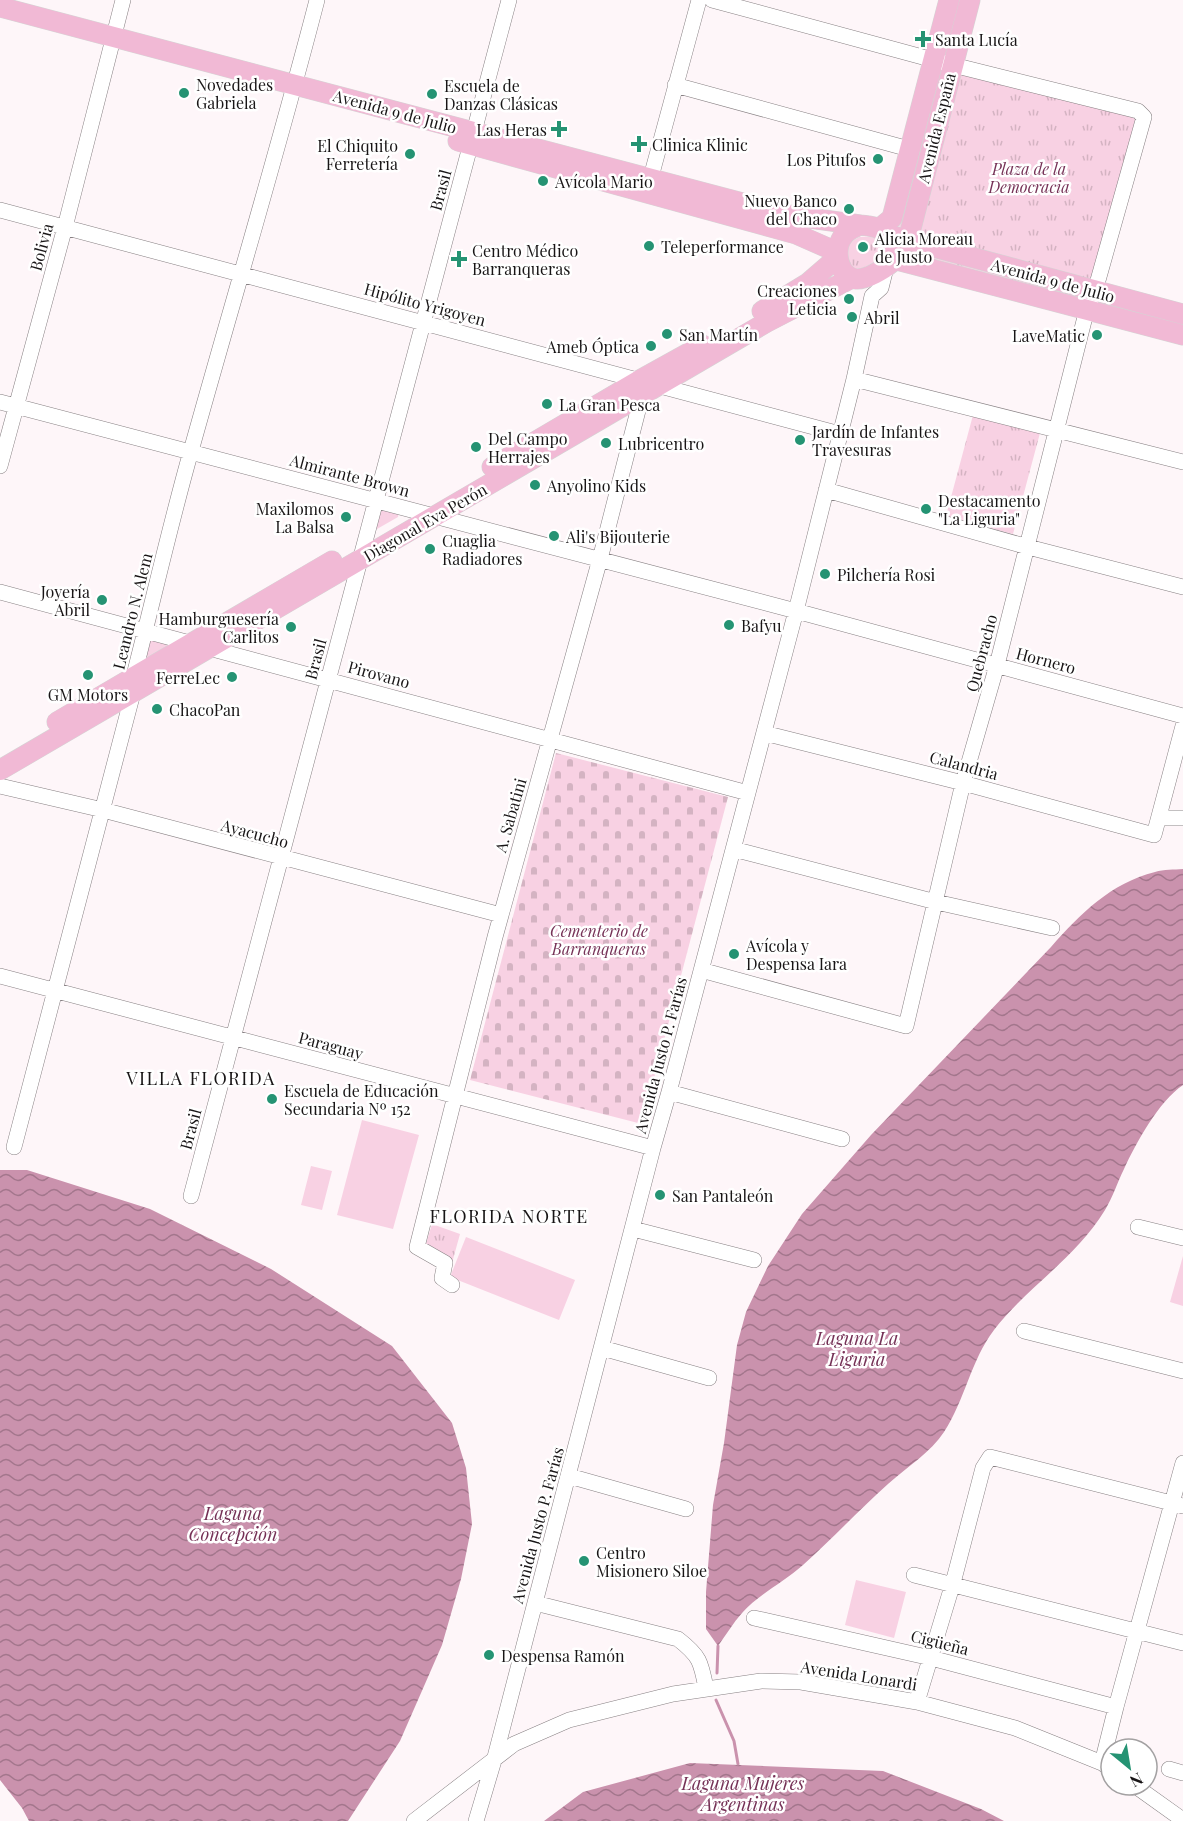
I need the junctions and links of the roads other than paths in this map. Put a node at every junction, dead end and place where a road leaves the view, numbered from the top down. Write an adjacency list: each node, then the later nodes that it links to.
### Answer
1 (123, 0): 10 (street, Bolivia)
2 (317, 0): 14 (street, Leandro N. Alem)
3 (509, 0): 15 (street, Brasil)
4 (699, 0): 13 (street)
5 (712, 0): 11 (street)
6 (949, 0): 11 (main road, Avenida España)
7 (970, 0): 12 (main road, Avenida España)
8 (0, 7): 10 (main road, Avenida 9 de Julio)
9 (0, 20): 10 (main road, Avenida 9 de Julio)
10 (112, 43): 14 (main road, Avenida 9 de Julio); 20 (street, Bolivia)
11 (933, 60): 12 (street); 16 (main road, Avenida España)
12 (953, 65): 21 (main road, Avenida España); 26 (street, Quebracho)
13 (675, 85): 16 (street); 17 (street)
14 (294, 91): 15 (main road, Avenida 9 de Julio); 23 (street, Leandro N. Alem)
15 (472, 139): 17 (main road, Avenida 9 de Julio); 28 (street, Brasil)
16 (909, 148): 21 (main road, Avenida España)
17 (648, 186): 19 (main road, Avenida 9 de Julio); 22 (main road, Avenida 9 de Julio)
18 (0, 210): 20 (street, Hipólito Yrigoyen)
19 (860, 225): 21 (main road, Avenida 9 de Julio); 22 (main road, Diagonal Eva Perón)
20 (65, 227): 23 (street, Hipólito Yrigoyen); 34 (street, Bolivia)
21 (892, 247): 24 (main road, Diagonal Eva Perón); 25 (street, Avenida Justo P. Farías); 26 (main road, Avenida 9 de Julio)
22 (838, 255): 24 (main road); 32 (main road, Diagonal Eva Perón)
23 (243, 274): 28 (street, Hipólito Yrigoyen); 37 (street, Leandro N. Alem)
24 (856, 279): 25 (street); 31 (main road, Diagonal Eva Perón)
25 (872, 296): 30 (street, Avenida Justo P. Farías)
26 (1091, 300): 27 (main road, Avenida 9 de Julio); 29 (main road, Avenida 9 de Julio); 35 (street, Quebracho)
27 (1183, 314)
28 (423, 322): 32 (street, Hipólito Yrigoyen); 41 (street, Brasil)
29 (1183, 335)
30 (854, 379): 35 (street); 36 (street, Avenida Justo P. Farías)
31 (660, 385): 32 (main road, Diagonal Eva Perón); 36 (street)
32 (640, 388): 42 (main road, Diagonal Eva Perón); 45 (street, A. Sabatini)
33 (0, 402): 34 (street, Almirante Brown)
34 (17, 406): 37 (street, Almirante Brown); 39 (street, Bolivia)
35 (1057, 429): 38 (street); 43 (street, Quebracho)
36 (840, 434): 40 (street, Avenida Justo P. Farías)
37 (190, 452): 41 (street, Almirante Brown); 49 (street, Leandro N. Alem)
38 (1183, 462)
39 (0, 466)
40 (826, 490): 43 (street); 48 (street, Avenida Justo P. Farías)
41 (375, 501): 42 (street, Almirante Brown); 44 (street, Brasil)
42 (425, 514): 44 (main road, Diagonal Eva Perón); 45 (street, Almirante Brown)
43 (1028, 547): 46 (street); 52 (street, Quebracho)
44 (362, 551): 50 (main road, Diagonal Eva Perón); 51 (main road, Diagonal Eva Perón); 53 (street, Brasil)
45 (600, 559): 48 (street, Almirante Brown); 58 (street, A. Sabatini)
46 (1183, 587)
47 (0, 592): 49 (street, Pirovano)
48 (796, 611): 52 (street, Hornero); 57 (street, Avenida Justo P. Farías)
49 (146, 630): 50 (street, Pirovano); 54 (street, Leandro N. Alem)
50 (189, 643): 51 (street, Pirovano); 54 (main road, Diagonal Eva Perón)
51 (208, 649): 53 (street, Pirovano); 54 (main road, Diagonal Eva Perón)
52 (997, 665): 55 (street, Hornero); 61 (street, Quebracho)
53 (328, 679): 58 (street, Pirovano); 68 (street, Brasil)
54 (134, 684): 59 (main road, Diagonal Eva Perón); 60 (main road, Diagonal Eva Perón); 64 (street, Leandro N. Alem)
55 (1183, 716)
56 (1183, 726): 65 (street)
57 (764, 733): 61 (street, Calandria); 63 (street, Avenida Justo P. Farías)
58 (550, 739): 63 (street, Pirovano); 70 (street, A. Sabatini)
59 (0, 756)
60 (0, 770)
61 (963, 783): 65 (street, Calandria); 69 (street, Quebracho)
62 (0, 786): 64 (street, Ayacucho)
63 (748, 793): 67 (street, Avenida Justo P. Farías)
64 (103, 810): 68 (street, Ayacucho); 74 (street, Leandro N. Alem)
65 (1159, 818): 66 (street)
66 (1183, 818)
67 (733, 849): 69 (street); 72 (street, Avenida Justo P. Farías)
68 (281, 858): 70 (street, Ayacucho); 75 (street, Brasil)
69 (936, 902): 71 (street); 72 (street, Quebracho)
70 (501, 915): 77 (street, A. Sabatini)
71 (1052, 928)
72 (701, 970): 76 (street, Avenida Justo P. Farías)
73 (0, 975): 74 (street, Paraguay)
74 (56, 990): 75 (street, Paraguay); 79 (street, Leandro N. Alem)
75 (233, 1037): 77 (street, Paraguay); 81 (street, Brasil)
76 (669, 1092): 78 (street); 80 (street, Avenida Justo P. Farías)
77 (455, 1096): 80 (street, Paraguay); 86 (street, A. Sabatini)
78 (842, 1139)
79 (14, 1147)
80 (653, 1148): 83 (street, Avenida Justo P. Farías)
81 (191, 1196)
82 (1138, 1227): 84 (street)
83 (633, 1229): 85 (street); 88 (street, Avenida Justo P. Farías)
84 (1183, 1238)
85 (754, 1260)
86 (452, 1285)
87 (1024, 1331): 89 (street)
88 (602, 1348): 90 (street); 92 (street, Avenida Justo P. Farías)
89 (1183, 1371)
90 (709, 1378)
91 (1183, 1463): 93 (street)
92 (569, 1476): 94 (street); 97 (street, Avenida Justo P. Farías)
93 (1178, 1504): 96 (street); 99 (street)
94 (686, 1509)
95 (914, 1575): 96 (street)
96 (953, 1583): 99 (street); 101 (street)
97 (536, 1603): 102 (street); 106 (street, Avenida Justo P. Farías)
98 (754, 1617): 101 (street, Cigüeña)
99 (1137, 1631): 100 (street); 104 (street)
100 (1183, 1643)
101 (931, 1658): 103 (street); 104 (street, Cigüeña)
102 (706, 1688): 103 (street, Avenida Lonardi); 106 (street, Avenida Lonardi)
103 (917, 1702): 107 (street, Avenida Lonardi)
104 (1116, 1707): 105 (street)
105 (1111, 1737)
106 (495, 1757): 110 (street, Avenida Lonardi); 111 (street, Avenida Justo P. Farías)
107 (1099, 1763)
108 (1151, 1797): 109 (street)
109 (1183, 1820)
110 (414, 1821)
111 (476, 1821)

